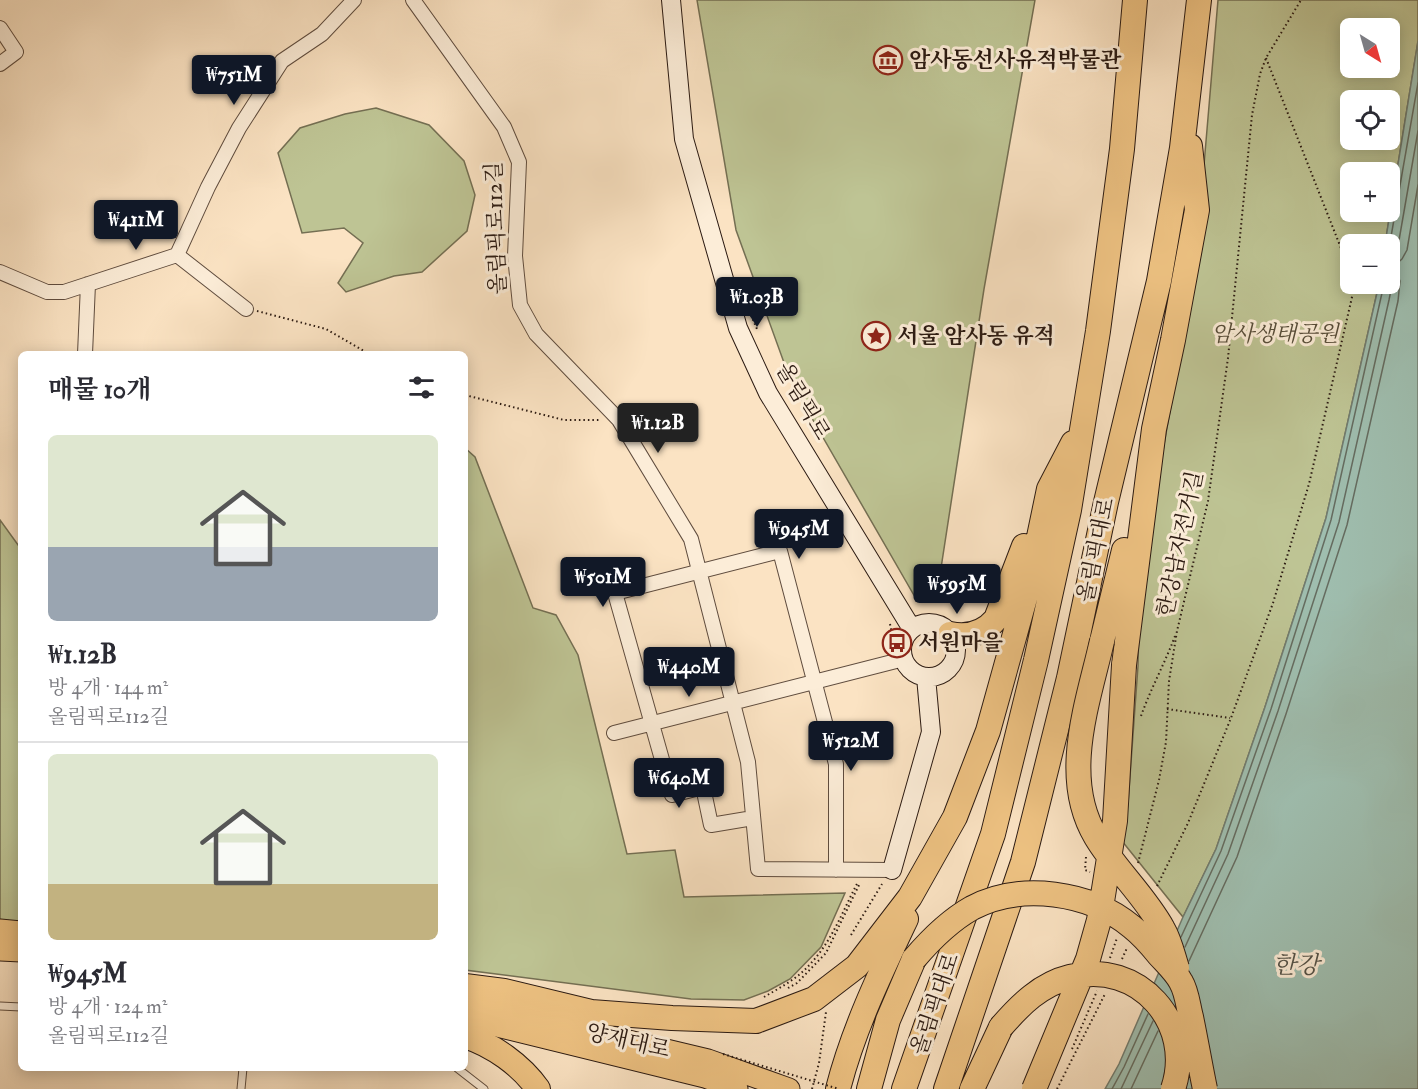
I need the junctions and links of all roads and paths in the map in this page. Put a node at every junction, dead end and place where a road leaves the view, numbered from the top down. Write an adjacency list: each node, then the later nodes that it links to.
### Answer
1 (353, 0): 12 (street)
2 (412, 0): 22 (street, 올림픽로112길)
3 (671, 0): 27 (main road, 올림픽로)
4 (1135, 0): 23 (highway, 올림픽대로)
5 (1199, 0): 10 (highway, 올림픽대로)
6 (1301, 0): 8 (path, 한강남자전거길)
7 (0, 28): 9 (street)
8 (1266, 58): 11 (path); 29 (path, 한강남자전거길)
9 (0, 64)
10 (1186, 110): 24 (highway); 80 (highway, 올림픽대로)
11 (1340, 247)
12 (177, 255): 14 (street); 16 (street)
13 (0, 272): 14 (street)
14 (88, 284): 19 (street)
15 (1353, 294): 36 (path)
16 (246, 309): 20 (path)
17 (750, 311): 18 (path)
18 (758, 333)
19 (85, 351)
20 (364, 351)
21 (468, 395): 22 (path)
22 (619, 420): 26 (street, 올림픽로112길)
23 (1083, 422): 25 (highway); 79 (highway, 올림픽대로)
24 (1154, 429): 56 (highway, bridge); 82 (highway, bridge)
25 (1049, 489): 30 (highway); 41 (highway)
26 (699, 572): 33 (street); 34 (street, 올림픽로112길); 37 (street)
27 (902, 613): 28 (main road, 올림픽로); 31 (path)
28 (912, 629): 30 (main road); 31 (main road)
29 (1177, 631): 35 (path, 한강남자전거길); 38 (path)
30 (950, 634): 32 (main road)
31 (901, 660): 32 (main road); 33 (street)
32 (926, 677): 44 (main road)
33 (813, 682): 34 (street); 42 (street)
34 (734, 703): 37 (street); 40 (street, 올림픽로112길)
35 (1167, 709): 36 (path); 45 (path, 한강남자전거길)
36 (1231, 718): 46 (path)
37 (652, 723): 39 (street); 40 (street)
38 (1137, 724)
39 (614, 733)
40 (753, 818): 42 (street, 올림픽로112길)
41 (931, 861): 57 (highway); 77 (highway)
42 (836, 870): 43 (street, 올림픽로112길)
43 (866, 870): 44 (street, 올림픽로112길); 60 (path); 61 (path)
44 (892, 870): 49 (path)
45 (1136, 871)
46 (1157, 886)
47 (0, 930): 48 (main road)
48 (18, 932)
49 (851, 935)
50 (1117, 939): 54 (path)
51 (1131, 940): 55 (path)
52 (0, 950): 53 (main road)
53 (18, 951)
54 (1110, 960)
55 (1120, 961)
56 (1181, 982): 78 (highway, bridge); 85 (highway, bridge)
57 (468, 986)
58 (1098, 988): 83 (path)
59 (1105, 993): 83 (path)
60 (777, 995)
61 (760, 999)
62 (468, 1003): 68 (main road, 양재대로)
63 (0, 1006): 64 (lane)
64 (18, 1007)
65 (827, 1008): 76 (path)
66 (468, 1019): 68 (main road, 양재대로)
67 (468, 1037): 73 (highway)
68 (712, 1064): 74 (main road, 양재대로); 75 (main road, 양재대로); 77 (path, bridge)
69 (243, 1071): 71 (lane)
70 (461, 1071): 72 (lane)
71 (241, 1089)
72 (484, 1089)
73 (538, 1089)
74 (737, 1089)
75 (789, 1089)
76 (812, 1089)
77 (838, 1089)
78 (869, 1089)
79 (904, 1089)
80 (946, 1089)
81 (972, 1089): 84 (highway, bridge)
82 (1034, 1089)
83 (1055, 1089)
84 (1173, 1089)
85 (1205, 1089)

